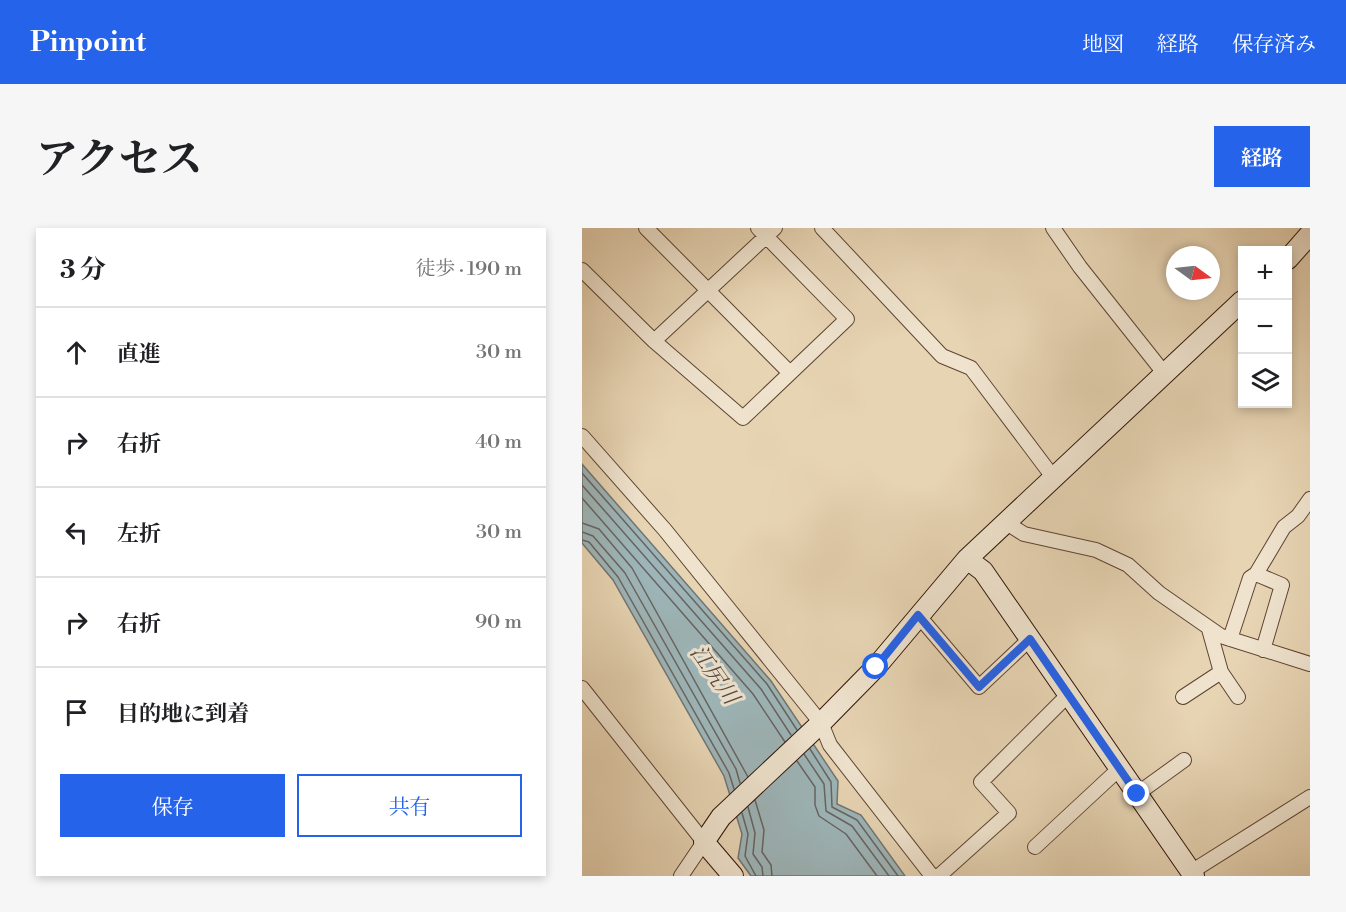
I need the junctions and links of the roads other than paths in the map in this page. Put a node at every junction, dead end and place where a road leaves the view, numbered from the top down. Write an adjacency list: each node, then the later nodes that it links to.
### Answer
1 (646, 228): 8 (street)
2 (822, 228): 14 (street)
3 (1053, 228): 11 (street)
4 (767, 231): 8 (street); 12 (street)
5 (1310, 234): 6 (street)
6 (1292, 254)
7 (582, 270): 10 (street)
8 (709, 290): 10 (street); 12 (street)
9 (1238, 304): 11 (street)
10 (654, 341): 12 (street)
11 (1164, 373): 14 (street)
12 (790, 374)
13 (582, 436): 30 (street)
14 (1053, 477): 16 (street)
15 (1310, 499): 18 (street)
16 (1005, 522): 17 (street); 20 (street)
17 (967, 559): 19 (street); 21 (street)
18 (1256, 574): 22 (street); 23 (street)
19 (918, 615): 21 (street); 30 (street)
20 (1209, 629): 22 (street); 25 (street)
21 (1030, 639): 27 (street)
22 (1230, 639): 23 (street)
23 (1263, 650): 24 (street)
24 (1310, 664)
25 (1221, 672): 28 (street); 29 (street)
26 (582, 688): 35 (street)
27 (1068, 695): 32 (street); 41 (street)
28 (1184, 697)
29 (1238, 697)
30 (821, 723): 35 (street); 40 (street)
31 (1184, 760): 33 (street)
32 (1119, 769): 33 (street); 36 (street)
33 (1137, 794): 37 (street)
34 (1310, 797): 37 (street)
35 (704, 842): 38 (street); 39 (street)
36 (1035, 847)
37 (1192, 874)
38 (681, 876)
39 (733, 876)
40 (932, 876)
41 (939, 876)

